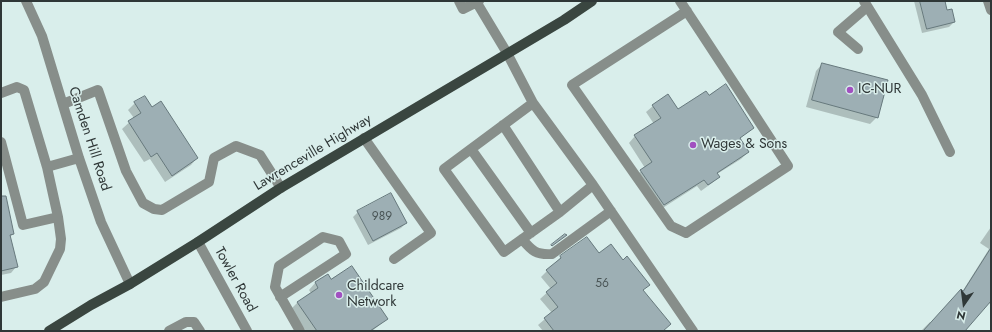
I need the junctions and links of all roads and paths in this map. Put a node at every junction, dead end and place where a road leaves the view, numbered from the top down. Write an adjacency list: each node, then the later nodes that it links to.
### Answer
1 (26, 1): 14 (street, Camden Hill Road)
2 (459, 1): 6 (street)
3 (592, 1): 11 (main road, Lawrenceville Highway)
4 (680, 1): 9 (street)
5 (988, 1): 8 (street)
6 (478, 2): 11 (street)
7 (865, 4): 10 (street); 19 (street)
8 (991, 10)
9 (687, 11): 9 (street)
10 (858, 49)
11 (507, 53): 13 (street); 16 (main road, Lawrenceville Highway)
12 (1, 93): 21 (street)
13 (533, 103): 15 (street); 22 (street)
14 (63, 104): 20 (street, Camden Hill Road); 23 (street)
15 (504, 125): 18 (street); 25 (street)
16 (364, 138): 23 (main road, Lawrenceville Highway); 30 (street)
17 (1, 142): 26 (street)
18 (471, 149): 27 (street); 28 (street)
19 (950, 152)
20 (79, 158): 21 (street); 31 (street, Camden Hill Road)
21 (47, 167): 26 (street)
22 (593, 185): 24 (street); 25 (street)
23 (281, 188): 29 (main road, Lawrenceville Highway)
24 (611, 211): 28 (street); 40 (street)
25 (560, 212): 27 (street)
26 (58, 217): 32 (street)
27 (531, 232): 28 (street)
28 (522, 239)
29 (198, 242): 31 (main road, Lawrenceville Highway); 38 (street, Towler Road)
30 (394, 259)
31 (130, 284): 34 (main road, Lawrenceville Highway)
32 (1, 297)
33 (280, 297): 33 (street); 39 (street)
34 (62, 327): 35 (main road, Lawrenceville Highway)
35 (49, 331)
36 (169, 331): 37 (street)
37 (200, 331)
38 (247, 331)
39 (300, 331)
40 (693, 331)

